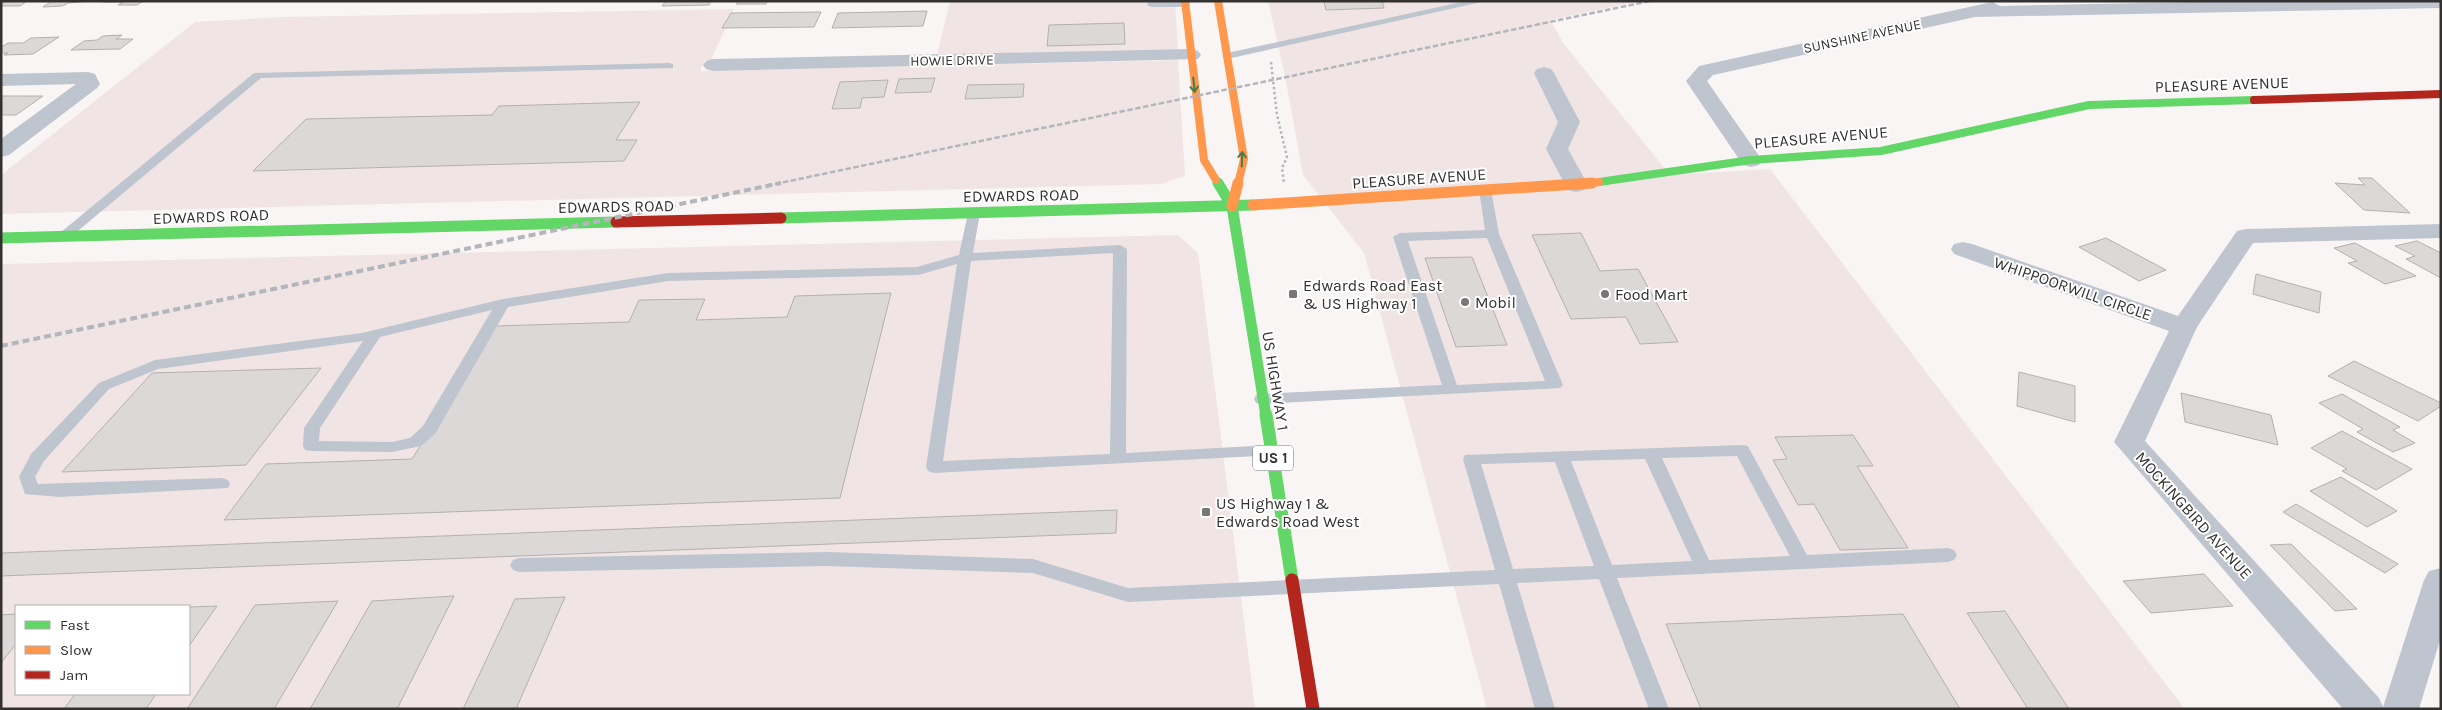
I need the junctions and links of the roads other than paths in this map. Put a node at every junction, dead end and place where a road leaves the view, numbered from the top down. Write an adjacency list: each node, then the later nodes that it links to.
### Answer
1 (1152, 1): 6 (lane)
2 (1218, 1): 11 (main road, US HIGHWAY 1 / US 1)
3 (1437, 1): 8 (lane)
4 (1481, 1): 8 (lane)
5 (2019, 1): 9 (street, SUNSHINE AVENUE)
6 (1185, 2): 10 (main road, US HIGHWAY 1 / US 1)
7 (2441, 3): 9 (street)
8 (1447, 9): 11 (lane)
9 (1976, 12): 18 (street, SUNSHINE AVENUE)
10 (1191, 55): 12 (street, HOWIE DRIVE); 21 (main road, US HIGHWAY 1 / US 1, one-way to 21)
11 (1227, 56): 21 (main road, US HIGHWAY 1 / US 1, one-way to 11)
12 (713, 65)
13 (669, 66): 25 (lane)
14 (1544, 73): 19 (street)
15 (1, 80): 17 (street)
16 (2441, 94): 18 (main road, PLEASURE AVENUE)
17 (1, 150)
18 (1751, 160): 19 (main road, PLEASURE AVENUE)
19 (1576, 184): 20 (main road, PLEASURE AVENUE)
20 (1485, 190): 21 (main road, PLEASURE AVENUE); 24 (lane)
21 (1232, 206): 22 (main road, EDWARDS ROAD); 33 (main road, US HIGHWAY 1 / US 1)
22 (974, 213): 25 (main road, EDWARDS ROAD); 28 (lane)
23 (2441, 231): 30 (street, MOCKINGBIRD AVENUE)
24 (1492, 234): 32 (lane); 32 (lane)
25 (62, 237): 26 (main road, EDWARDS ROAD)
26 (1, 238)
27 (1963, 249): 30 (street, WHIPPOORWILL CIRCLE)
28 (965, 257): 29 (lane); 37 (lane); 37 (lane)
29 (503, 303): 31 (lane); 31 (lane)
30 (2184, 327): 50 (street, MOCKINGBIRD AVENUE)
31 (374, 334): 38 (lane)
32 (1451, 390): 33 (lane)
33 (1262, 399): 34 (main road, US HIGHWAY 1 / US 1)
34 (1272, 451): 37 (lane); 46 (main road, US HIGHWAY 1 / US 1)
35 (1650, 453): 36 (lane); 40 (lane); 42 (lane)
36 (1561, 456): 43 (lane); 44 (lane)
37 (1118, 459)
38 (222, 484)
39 (1948, 555): 40 (lane)
40 (1802, 562): 42 (lane)
41 (519, 565): 46 (lane)
42 (1703, 566): 43 (lane)
43 (1605, 571): 44 (lane); 49 (lane)
44 (1506, 576): 46 (lane); 48 (lane)
45 (2441, 580): 51 (street)
46 (1293, 586): 47 (main road, US HIGHWAY 1 / US 1)
47 (1314, 709)
48 (1545, 709)
49 (1659, 709)
50 (2366, 709)
51 (2401, 709)

